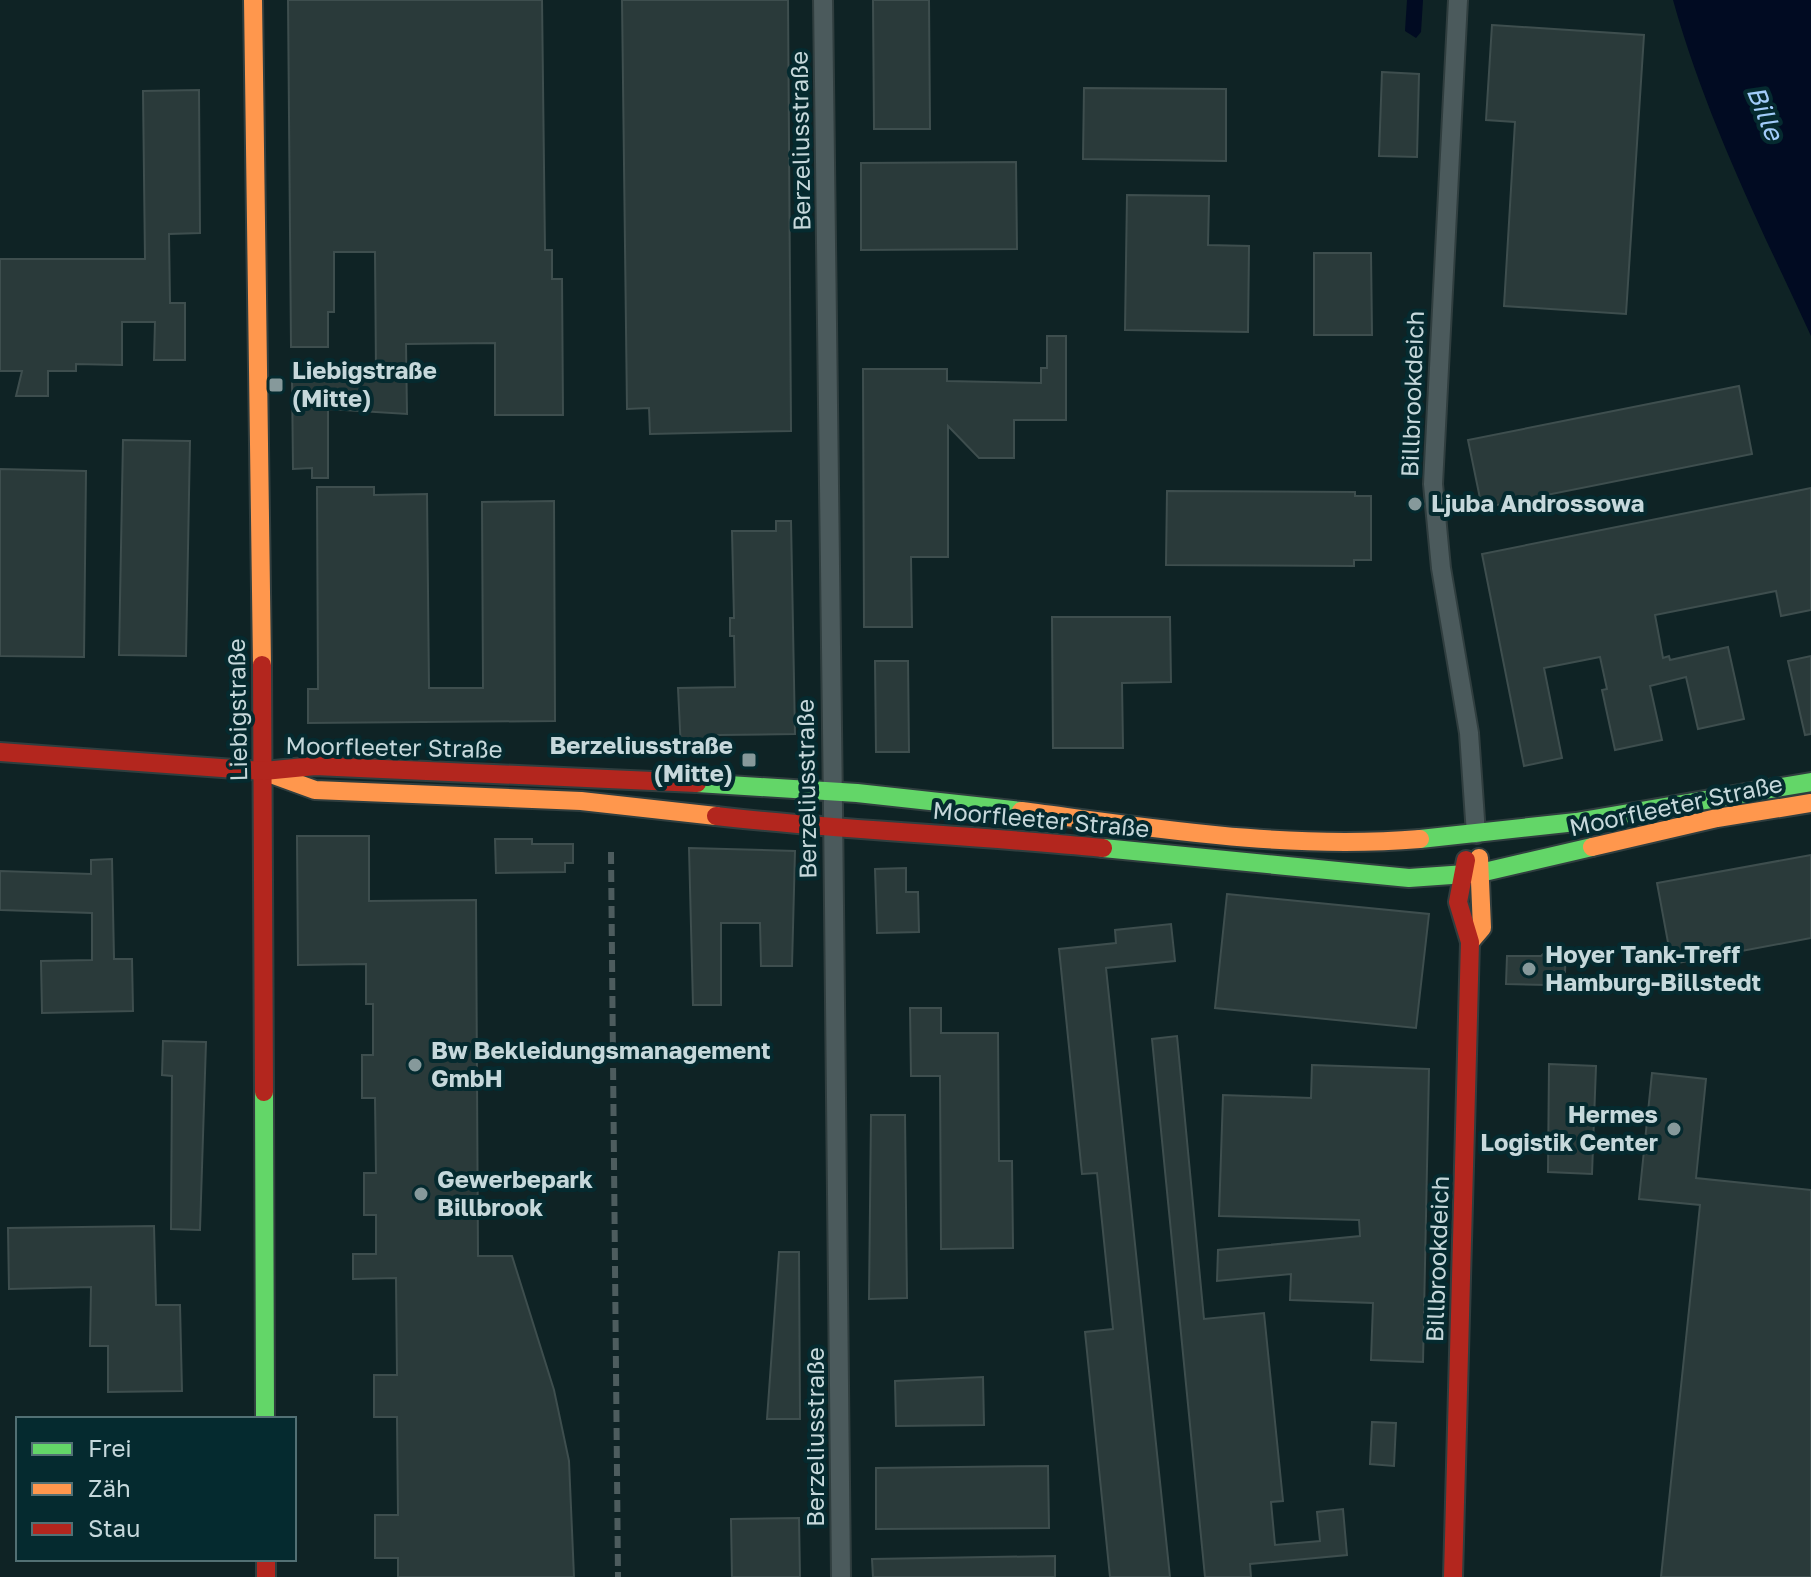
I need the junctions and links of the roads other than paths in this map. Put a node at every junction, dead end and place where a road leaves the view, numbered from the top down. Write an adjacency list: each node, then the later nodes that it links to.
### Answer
1 (253, 0): 5 (main road, Liebigstraße)
2 (823, 0): 7 (street, Berzeliusstraße)
3 (1458, 0): 10 (street, Billbrookdeich)
4 (0, 752): 5 (main road, Moorfleeter Straße)
5 (264, 771): 7 (main road, Moorfleeter Straße); 9 (main road, Moorfleeter Straße); 14 (main road, Liebigstraße)
6 (1811, 782): 10 (main road, Moorfleeter Straße)
7 (831, 791): 9 (street, Berzeliusstraße); 10 (main road, Moorfleeter Straße)
8 (1811, 803): 11 (main road, Moorfleeter Straße)
9 (831, 829): 12 (main road, Moorfleeter Straße); 15 (street, Berzeliusstraße)
10 (1476, 834): 11 (main road, Billbrookdeich); 12 (main road, Billbrookdeich)
11 (1480, 873): 12 (main road, Moorfleeter Straße); 13 (main road, Billbrookdeich)
12 (1460, 876): 13 (main road, Billbrookdeich)
13 (1470, 942): 16 (main road, Billbrookdeich)
14 (265, 1417)
15 (841, 1577)
16 (1453, 1577)

